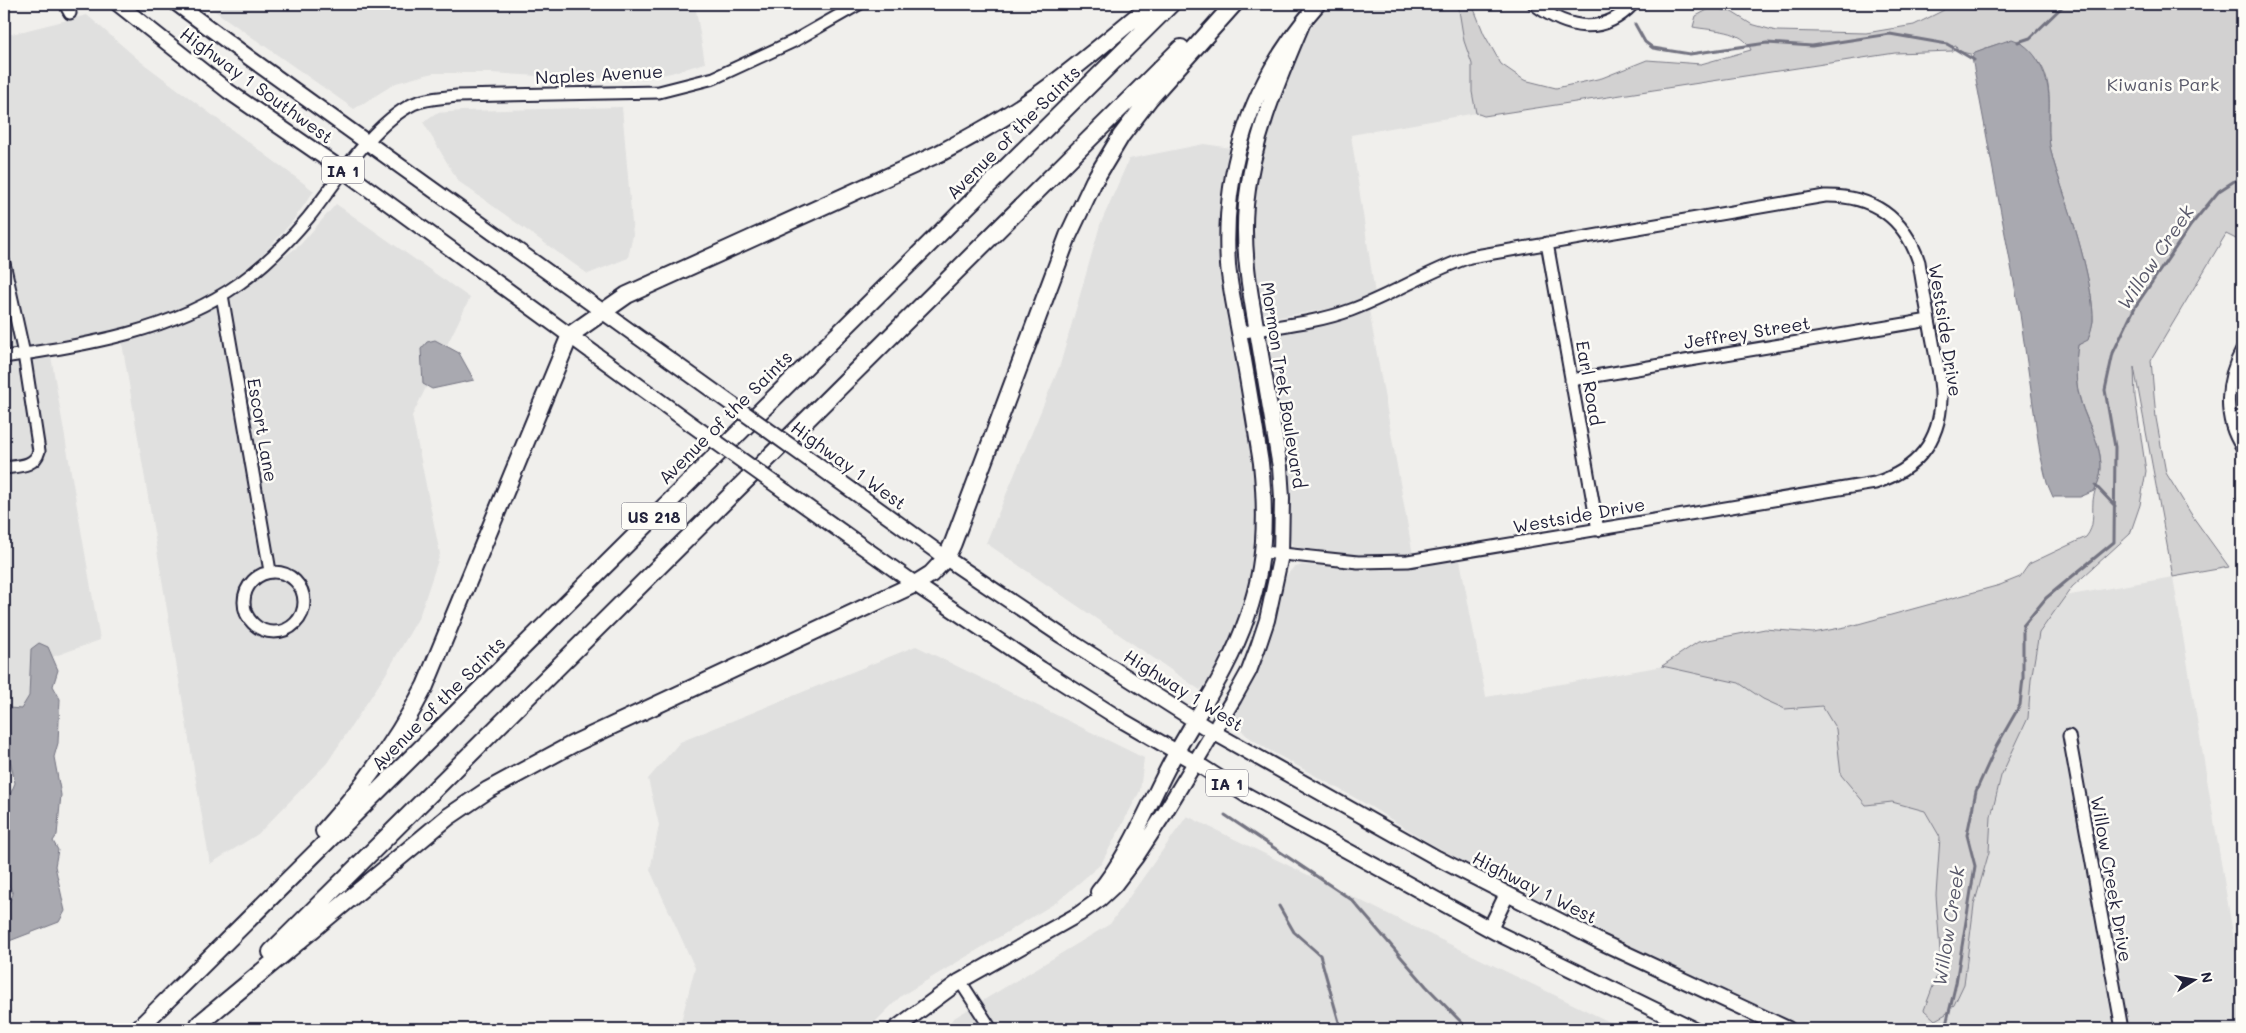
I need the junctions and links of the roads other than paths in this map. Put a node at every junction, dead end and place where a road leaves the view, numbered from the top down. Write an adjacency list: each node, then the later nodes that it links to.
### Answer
1 (118, 4): 13 (main road, Highway 1 Southwest / IA 1)
2 (178, 4): 12 (main road, Highway 1 Southwest / IA 1)
3 (858, 4): 12 (street, Naples Avenue)
4 (1152, 4): 17 (highway)
5 (1171, 4): 42 (highway, Avenue of the Saints / US 218)
6 (1226, 4): 44 (highway, US 218)
7 (1234, 4): 31 (highway)
8 (1318, 4): 11 (main road, Mormon Trek Boulevard)
9 (1534, 4): 10 (street)
10 (1633, 4)
11 (1303, 22): 19 (main road, Mormon Trek Boulevard); 20 (main road, Mormon Trek Boulevard)
12 (367, 143): 13 (street, Naples Avenue); 17 (main road, Highway 1 Southwest / IA 1)
13 (344, 171): 16 (street, Naples Avenue); 21 (main road, Highway 1 Southwest / IA 1)
14 (1547, 243): 18 (street, Westside Drive); 19 (street, Westside Drive); 25 (street, Earl Road)
15 (4, 263): 23 (street)
16 (222, 295): 23 (street, Naples Avenue); 32 (street, Escort Lane)
17 (602, 311): 21 (highway); 31 (main road, Highway 1 West / IA 1, bridge)
18 (1929, 320): 25 (street, Jeffrey Street); 28 (street, Westside Drive)
19 (1256, 330): 20 (street, Westside Drive); 30 (main road, Mormon Trek Boulevard)
20 (1240, 332): 29 (main road, Mormon Trek Boulevard)
21 (570, 336): 33 (main road, IA 1, bridge); 42 (highway)
22 (2242, 350): 26 (street)
23 (24, 354): 24 (street, Naples Avenue); 27 (street)
24 (4, 357)
25 (1571, 380): 28 (street, Earl Road)
26 (2242, 447)
27 (4, 468)
28 (1598, 530): 30 (street, Westside Drive)
29 (1264, 552): 30 (street, Westside Drive); 34 (main road, Mormon Trek Boulevard)
30 (1281, 555): 35 (main road, Mormon Trek Boulevard)
31 (946, 558): 33 (highway); 34 (main road, Highway 1 West / IA 1)
32 (270, 571): 32 (street)
33 (915, 584): 37 (main road, IA 1); 44 (highway)
34 (1195, 721): 35 (main road, Highway 1 West / IA 1); 37 (main road, Mormon Trek Boulevard)
35 (1213, 732): 38 (main road, Mormon Trek Boulevard); 39 (main road, Highway 1 West / IA 1)
36 (2069, 736): 50 (street, Willow Creek Drive)
37 (1176, 751): 38 (main road, IA 1); 40 (main road, Mormon Trek Boulevard)
38 (1196, 763): 40 (main road, Mormon Trek Boulevard); 41 (main road, IA 1)
39 (1507, 894): 41 (main road); 49 (main road, Highway 1 West / IA 1)
40 (1079, 914): 43 (main road, Mormon Trek Boulevard)
41 (1490, 930): 48 (main road, IA 1)
42 (214, 953): 45 (highway, Avenue of the Saints / US 218)
43 (960, 981): 46 (main road, Mormon Trek Boulevard); 47 (street)
44 (196, 1026)
45 (138, 1029)
46 (894, 1029)
47 (992, 1029)
48 (1694, 1029)
49 (1788, 1029)
50 (2122, 1029)

